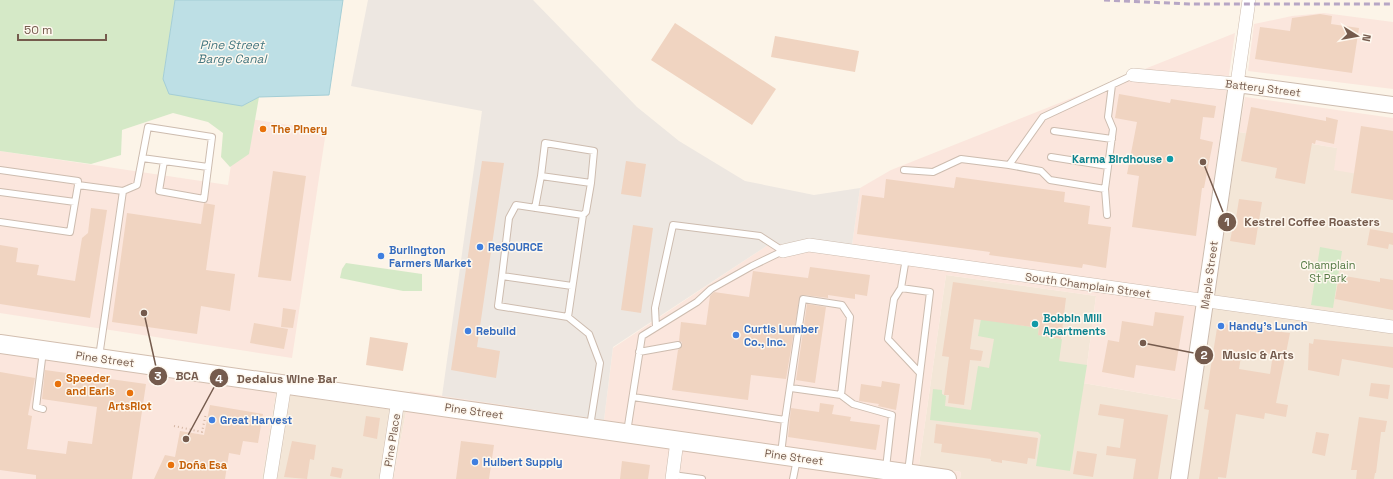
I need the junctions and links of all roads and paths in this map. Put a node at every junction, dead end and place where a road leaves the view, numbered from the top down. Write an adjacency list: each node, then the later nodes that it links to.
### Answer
1 (1249, 0): 3 (street, Maple Street)
2 (1133, 75): 3 (street, Battery Street); 4 (lane)
3 (1237, 84): 5 (street, Battery Street); 32 (street, Maple Street)
4 (1112, 85): 7 (lane); 11 (lane)
5 (1393, 105)
6 (1054, 131): 7 (lane)
7 (1112, 139): 12 (lane)
8 (1051, 157): 12 (lane)
9 (142, 158): 10 (lane); 13 (lane); 20 (lane)
10 (164, 161): 13 (lane); 13 (lane)
11 (1009, 165): 15 (lane); 19 (lane)
12 (1108, 166): 19 (lane)
13 (208, 167)
14 (0, 170): 18 (lane)
15 (904, 170)
16 (541, 176): 17 (lane); 17 (lane); 23 (lane)
17 (591, 183): 25 (lane)
18 (78, 185): 20 (lane); 22 (lane)
19 (1105, 189): 24 (lane)
20 (123, 191): 40 (lane)
21 (0, 192): 22 (lane)
22 (75, 202): 26 (lane)
23 (535, 208): 25 (lane); 29 (lane)
24 (1107, 215)
25 (583, 216): 30 (lane)
26 (0, 222)
27 (783, 252): 28 (street, South Champlain Street); 34 (lane); 34 (lane)
28 (906, 258): 31 (lane); 32 (street, South Champlain Street)
29 (502, 276): 30 (lane); 33 (lane)
30 (572, 286): 33 (lane)
31 (901, 288): 41 (lane); 41 (lane)
32 (1205, 302): 35 (street, South Champlain Street); 63 (street, Maple Street)
33 (568, 317): 51 (lane)
34 (656, 327): 39 (lane)
35 (1393, 327)
36 (0, 344): 38 (main road, Pine Street)
37 (678, 345): 39 (lane)
38 (43, 350): 40 (main road, Pine Street); 47 (lane)
39 (639, 352): 45 (lane)
40 (99, 358): 42 (main road, Pine Street)
41 (919, 372): 56 (lane)
42 (286, 384): 46 (main road, Pine Street); 58 (street)
43 (791, 388): 44 (lane); 44 (lane); 49 (lane)
44 (841, 395): 55 (lane)
45 (632, 397): 49 (lane); 52 (lane)
46 (398, 400): 51 (main road, Pine Street); 59 (street, Pine Place)
47 (43, 409)
48 (206, 414): 50 (path)
49 (785, 420): 54 (lane)
50 (174, 426)
51 (590, 428): 52 (main road, Pine Street)
52 (627, 434): 53 (main road, Pine Street)
53 (677, 441): 54 (main road, Pine Street); 57 (street)
54 (789, 457): 55 (main road, Pine Street); 61 (lane)
55 (885, 470): 56 (main road, Pine Street)
56 (907, 473): 62 (main road, Pine Street)
57 (672, 477): 60 (lane)
58 (270, 479)
59 (386, 479)
60 (702, 479)
61 (793, 479)
62 (947, 479)
63 (1179, 479)

